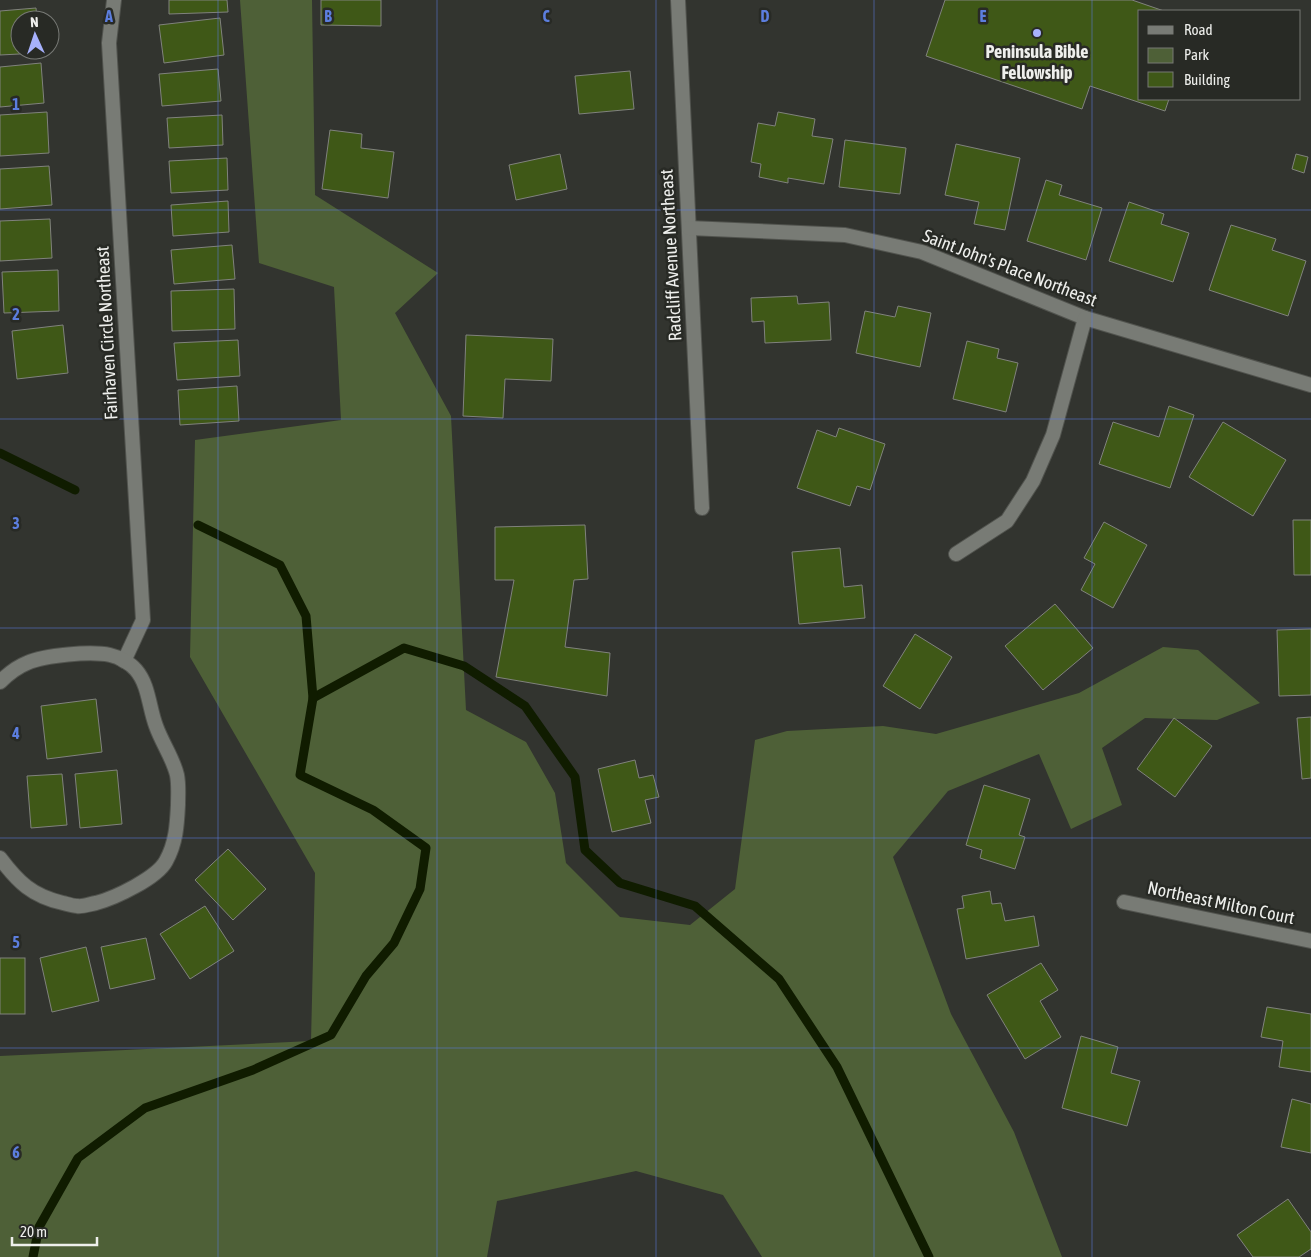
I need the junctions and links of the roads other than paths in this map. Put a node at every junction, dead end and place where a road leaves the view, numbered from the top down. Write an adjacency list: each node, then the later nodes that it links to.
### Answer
1 (114, 0): 8 (street, Fairhaven Circle Northeast)
2 (678, 0): 3 (street, Radcliff Avenue Northeast)
3 (689, 228): 4 (street, Saint John's Place Northeast); 6 (street, Radcliff Avenue Northeast)
4 (1085, 318): 5 (street, Saint John's Place Northeast); 7 (street)
5 (1311, 385)
6 (702, 508)
7 (956, 554)
8 (124, 661): 9 (street); 10 (street)
9 (0, 682)
10 (0, 858)
11 (1124, 902): 12 (street, Northeast Milton Court)
12 (1311, 941)

